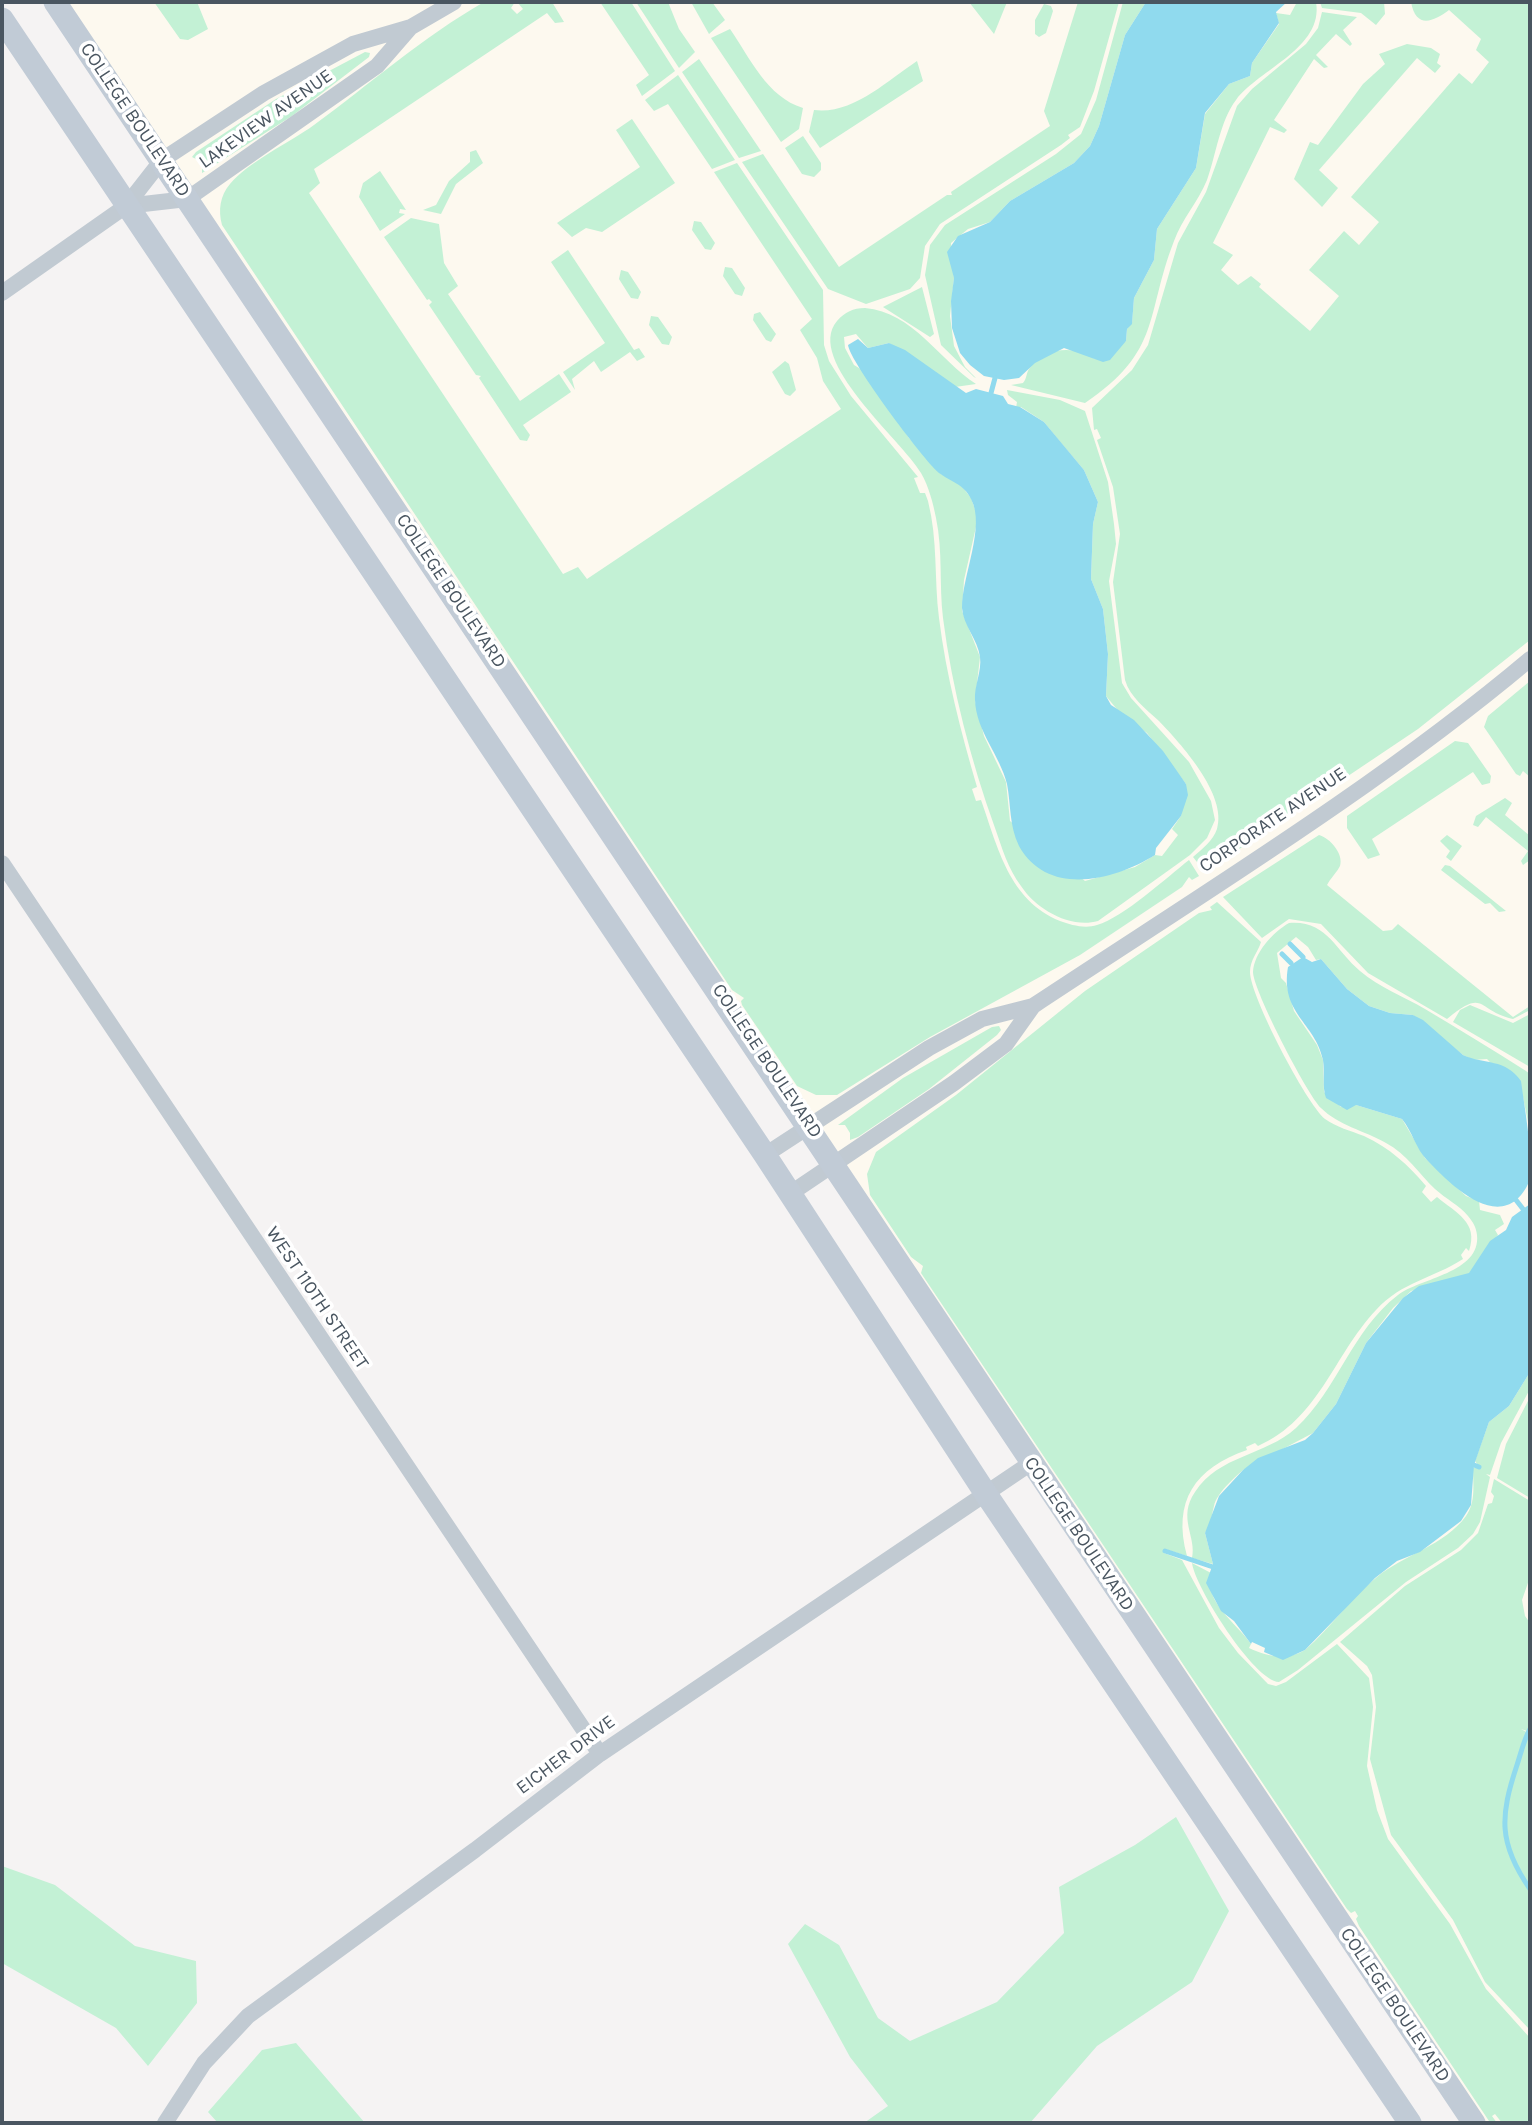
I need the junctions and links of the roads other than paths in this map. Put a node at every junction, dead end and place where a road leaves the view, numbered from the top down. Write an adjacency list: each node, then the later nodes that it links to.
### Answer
1 (55, 2): 5 (main road, COLLEGE BOULEVARD)
2 (454, 2): 4 (street, LAKEVIEW AVENUE)
3 (2, 19): 7 (main road)
4 (411, 27): 5 (street, LAKEVIEW AVENUE); 6 (street, LAKEVIEW AVENUE)
5 (162, 160): 6 (main road, COLLEGE BOULEVARD); 7 (street, LAKEVIEW AVENUE)
6 (187, 199): 7 (street, LAKEVIEW AVENUE); 12 (main road, COLLEGE BOULEVARD)
7 (126, 206): 8 (street, LAKEVIEW AVENUE); 13 (main road)
8 (2, 293)
9 (1530, 659): 11 (street, CORPORATE AVENUE)
10 (2, 863): 18 (street, WEST 110TH STREET)
11 (1033, 1006): 12 (street, CORPORATE AVENUE); 14 (street, CORPORATE AVENUE)
12 (809, 1125): 13 (street, CORPORATE AVENUE); 14 (main road, COLLEGE BOULEVARD)
13 (765, 1155): 15 (main road)
14 (835, 1163): 15 (street, CORPORATE AVENUE); 16 (main road, COLLEGE BOULEVARD)
15 (791, 1194): 17 (main road)
16 (1031, 1463): 17 (street, EICHER DRIVE); 21 (main road, COLLEGE BOULEVARD)
17 (986, 1494): 18 (street, EICHER DRIVE); 20 (main road)
18 (600, 1754): 19 (street, EICHER DRIVE)
19 (165, 2123)
20 (1410, 2123)
21 (1474, 2123)

